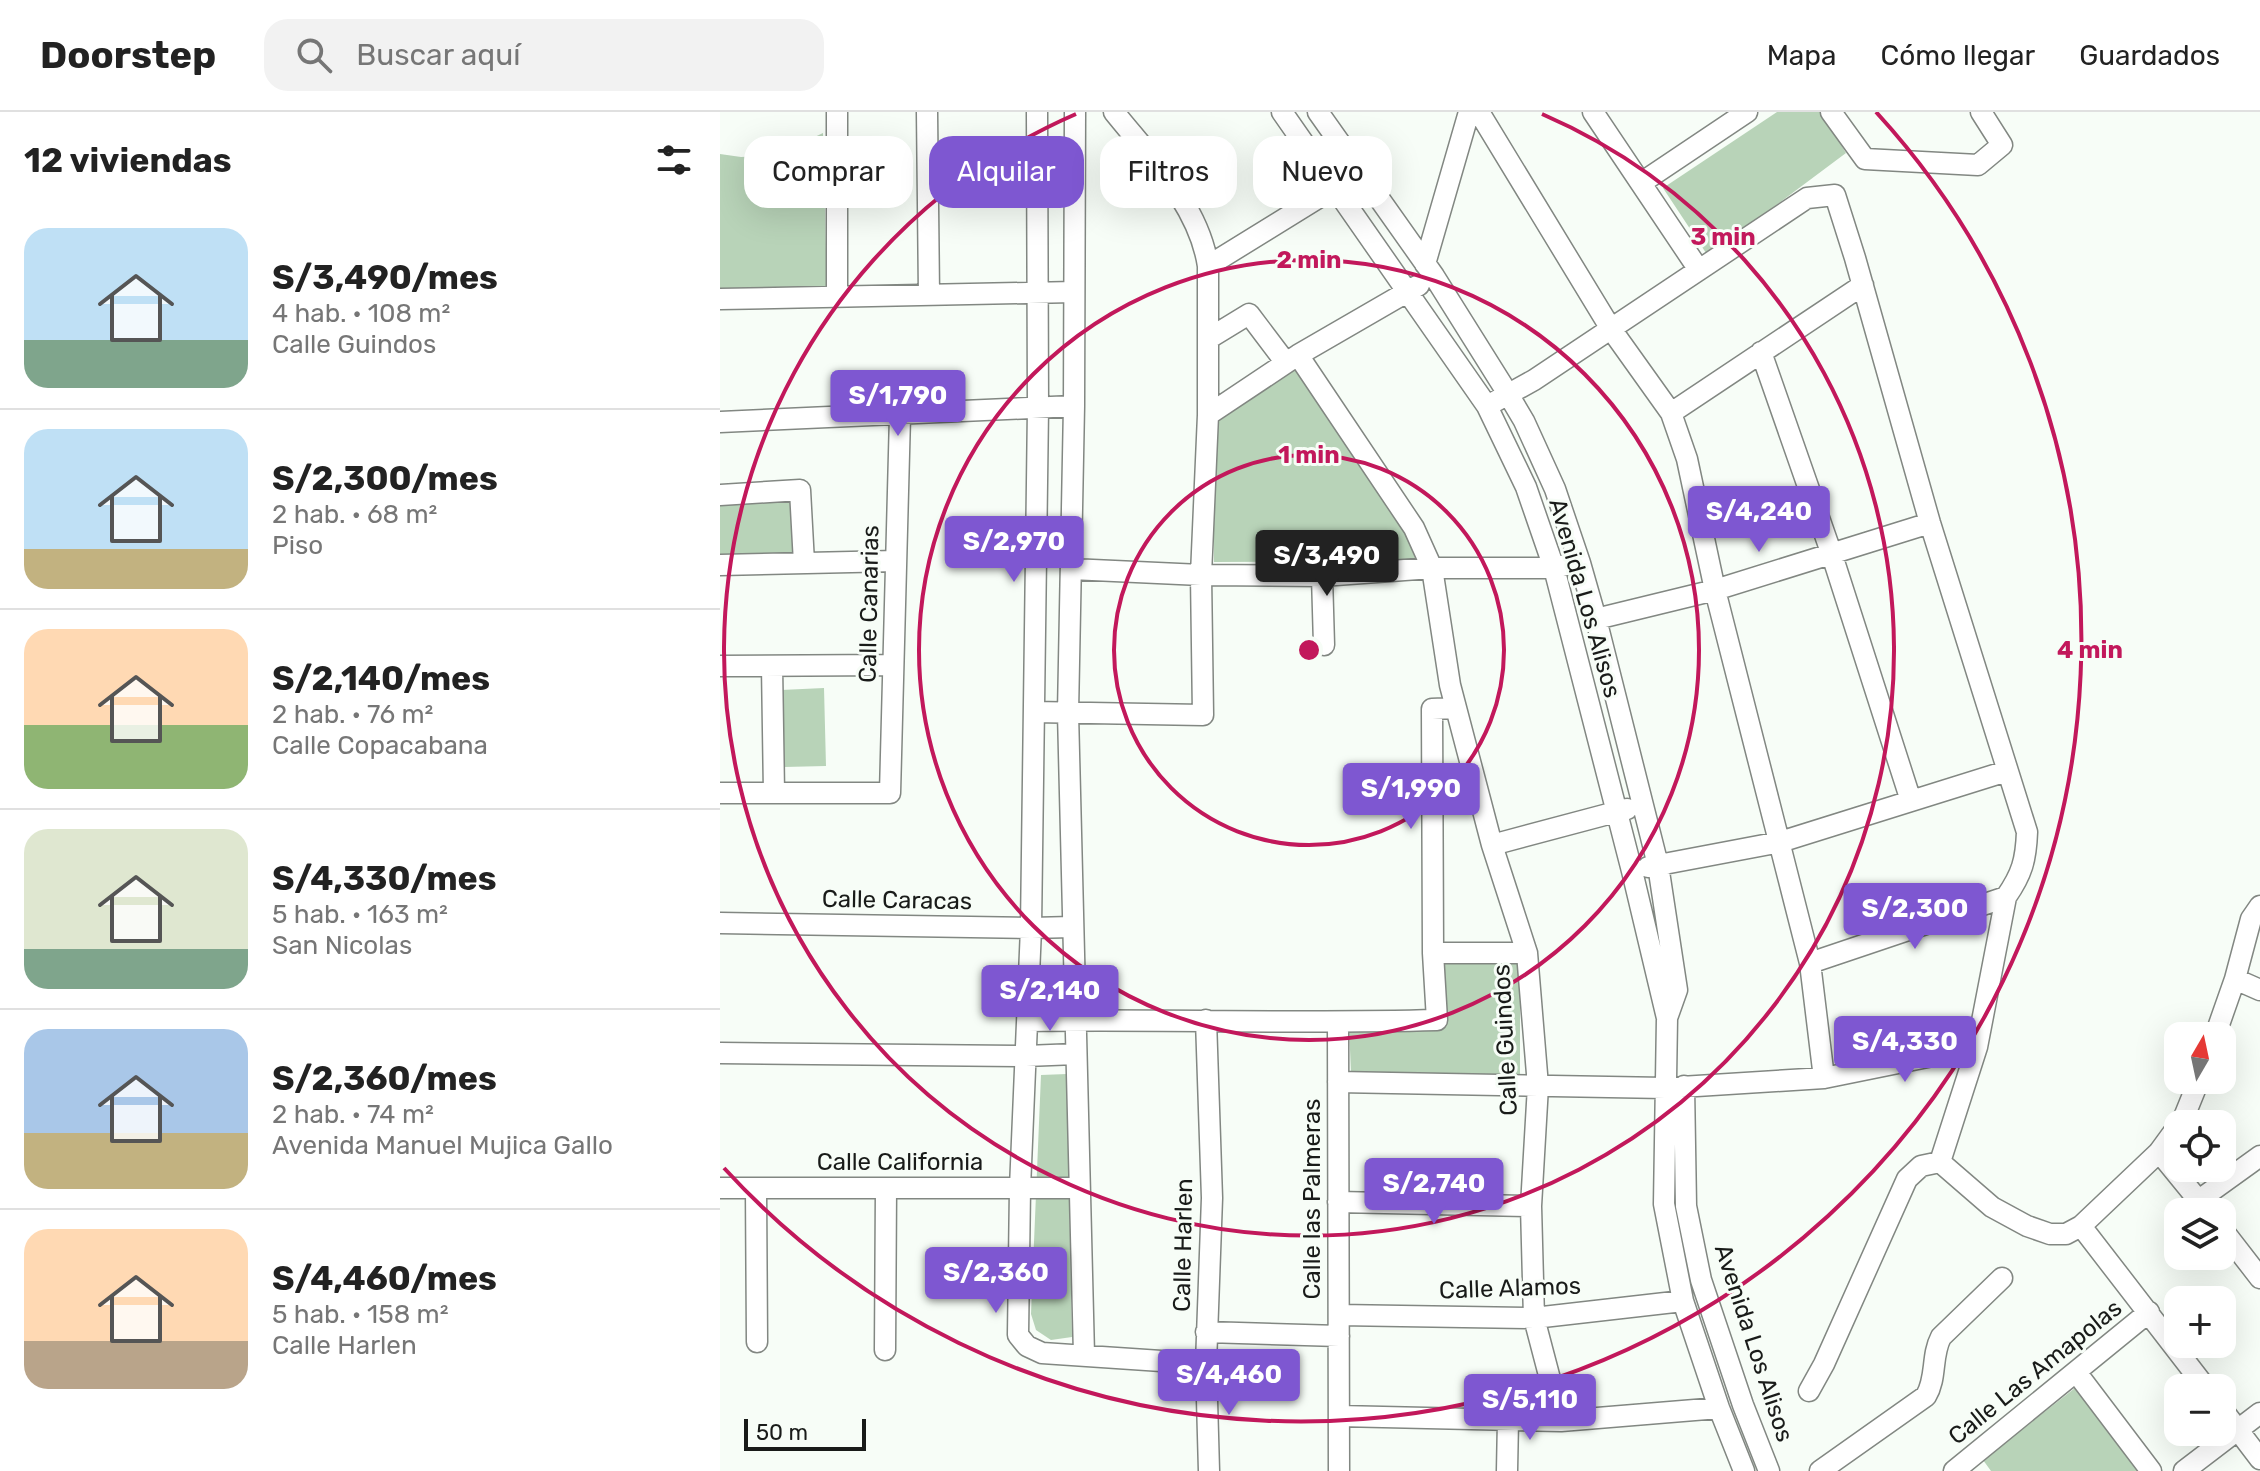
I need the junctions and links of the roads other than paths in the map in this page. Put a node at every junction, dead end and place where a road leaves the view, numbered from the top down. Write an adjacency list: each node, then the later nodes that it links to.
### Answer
1 (837, 112): 29 (street)
2 (927, 112): 28 (street)
3 (1037, 112): 27 (street)
4 (1075, 112): 26 (street)
5 (1114, 112): 21 (street)
6 (1282, 112): 15 (street, Avenida Los Alisos)
7 (1318, 112): 16 (street, Avenida Los Alisos)
8 (1469, 112): 22 (street)
9 (1479, 112): 31 (street)
10 (1593, 112): 17 (street)
11 (1747, 112): 14 (street)
12 (1831, 112): 13 (street)
13 (1981, 112)
14 (1721, 119): 17 (street)
15 (1299, 136)
16 (1334, 136)
17 (1641, 183): 23 (street)
18 (1303, 208): 21 (street)
19 (1350, 208): 25 (street, Avenida Los Alisos)
20 (1385, 208): 22 (street, Avenida Los Alisos)
21 (1208, 266): 32 (street)
22 (1430, 270): 25 (street); 35 (street, Avenida Los Alisos)
23 (1699, 270): 24 (street); 31 (street)
24 (1863, 285): 33 (street); 44 (street)
25 (1409, 291): 34 (street); 37 (street, Avenida Los Alisos)
26 (1074, 292): 27 (street); 36 (street)
27 (1037, 293): 28 (street); 38 (street)
28 (929, 295): 29 (street)
29 (837, 297): 30 (street)
30 (720, 299)
31 (1611, 329): 35 (street); 39 (street)
32 (1208, 339): 34 (street, Calle Guindos); 40 (street)
33 (1761, 352): 39 (street); 45 (street)
34 (1292, 359): 40 (street); 50 (street, Calle Guindos)
35 (1508, 394): 37 (street); 48 (street, Avenida Los Alisos)
36 (1074, 406): 38 (street); 52 (street)
37 (1487, 406): 51 (street, Avenida Los Alisos)
38 (1038, 408): 41 (street); 62 (street)
39 (1671, 413): 55 (street)
40 (1208, 415): 53 (street)
41 (900, 416): 42 (street); 46 (street, Calle Canarias)
42 (720, 422)
43 (720, 495): 47 (street)
44 (1930, 523): 45 (street); 64 (street)
45 (1832, 555): 55 (street); 67 (street)
46 (896, 561): 47 (street); 58 (street, Calle Canarias)
47 (804, 563): 49 (street)
48 (1580, 563): 51 (street); 56 (street, Avenida Los Alisos)
49 (720, 565)
50 (1432, 568): 51 (street); 54 (street); 61 (street, Calle Guindos)
51 (1554, 568): 69 (street, Avenida Los Alisos)
52 (1071, 569): 53 (street); 63 (street)
53 (1201, 575): 54 (street); 63 (street)
54 (1322, 576): 57 (street)
55 (1715, 590): 56 (street); 70 (street)
56 (1596, 619): 68 (street, Avenida Los Alisos)
57 (1324, 645)
58 (893, 665): 60 (street); 66 (street, Calle Canarias)
59 (720, 666): 60 (street)
60 (772, 666): 66 (street)
61 (1456, 708): 71 (street, Calle Guindos); 79 (street)
62 (1034, 712): 63 (street); 78 (street)
63 (1068, 713): 77 (street)
64 (2007, 771): 67 (street); 74 (street)
65 (720, 793): 66 (street)
66 (774, 793)
67 (1911, 801): 70 (street)
68 (1642, 805): 69 (street); 72 (street, Avenida Los Alisos)
69 (1617, 812): 71 (street); 73 (street, Avenida Los Alisos)
70 (1780, 842): 72 (street); 81 (street)
71 (1492, 845): 80 (street, Calle Guindos)
72 (1658, 865): 73 (street); 84 (street, Avenida Los Alisos)
73 (1632, 871): 84 (street, Avenida Los Alisos)
74 (2006, 897): 81 (street); 90 (street)
75 (2260, 906): 82 (street)
76 (720, 923): 78 (street, Calle Caracas)
77 (1072, 927): 78 (street, Calle Caracas); 85 (street)
78 (1031, 928): 87 (street)
79 (1433, 953): 80 (street); 89 (street)
80 (1527, 953): 96 (street, Calle Guindos)
81 (1810, 963): 94 (street)
82 (2235, 979): 83 (street); 88 (street)
83 (2260, 990)
84 (1667, 1018): 97 (street, Avenida Los Alisos)
85 (1074, 1020): 86 (street); 87 (street); 92 (street)
86 (1206, 1020): 89 (street); 119 (street, Calle Harlen)
87 (1028, 1021): 93 (street)
88 (2220, 1022)
89 (1338, 1023): 95 (street, Calle las Palmeras)
90 (1977, 1047): 94 (street); 101 (street)
91 (720, 1053): 93 (street)
92 (1076, 1054): 93 (street); 105 (street)
93 (1026, 1056): 104 (street)
94 (1824, 1078): 97 (street)
95 (1338, 1082): 96 (street); 109 (street, Calle las Palmeras)
96 (1538, 1086): 97 (street); 110 (street, Calle Guindos)
97 (1674, 1087): 115 (street, Avenida Los Alisos); 140 (street, Avenida Los Alisos)
98 (2164, 1145): 99 (street)
99 (2159, 1152): 107 (street); 111 (street)
100 (2260, 1156): 108 (street)
101 (1940, 1162): 111 (street); 127 (street)
102 (720, 1188): 106 (street, Calle California)
103 (886, 1188): 104 (street, Calle California); 106 (street, Calle California); 122 (street)
104 (1020, 1188): 105 (street, Calle California); 123 (street)
105 (1079, 1188): 123 (street)
106 (756, 1189): 121 (street)
107 (2197, 1198)
108 (2213, 1198)
109 (1338, 1202): 110 (street); 117 (street, Calle las Palmeras)
110 (1531, 1206): 118 (street, Calle Guindos)
111 (2081, 1226): 116 (street)
112 (2236, 1247): 113 (street)
113 (2260, 1277)
114 (2002, 1278): 141 (street)
115 (1683, 1301): 118 (street, Calle Alamos); 128 (street, Avenida Los Alisos)
116 (2149, 1312): 125 (street, Calle Las Amapolas); 126 (street)
117 (1339, 1315): 118 (street, Calle Alamos); 120 (street, Calle las Palmeras)
118 (1534, 1318): 132 (street, Calle Guindos)
119 (1206, 1332): 120 (street); 124 (street, Calle Harlen)
120 (1339, 1336): 130 (street, Calle las Palmeras)
121 (757, 1342)
122 (885, 1350)
123 (1084, 1355): 124 (street)
124 (1206, 1364): 136 (street, Calle Harlen)
125 (2076, 1372): 142 (street, Calle Las Amapolas); 143 (street)
126 (2196, 1374)
127 (1809, 1391)
128 (1719, 1408): 132 (street); 139 (street, Avenida Los Alisos)
129 (2260, 1413): 134 (street)
130 (1339, 1416): 131 (street); 137 (street, Calle las Palmeras)
131 (1508, 1420): 132 (street); 138 (street)
132 (1561, 1421)
133 (2236, 1428): 134 (street)
134 (2238, 1431): 135 (street); 144 (street)
135 (2260, 1459)
136 (1209, 1471)
137 (1339, 1471)
138 (1507, 1471)
139 (1744, 1471)
140 (1769, 1471)
141 (1820, 1471)
142 (1954, 1471)
143 (2151, 1471)
144 (2184, 1471)

